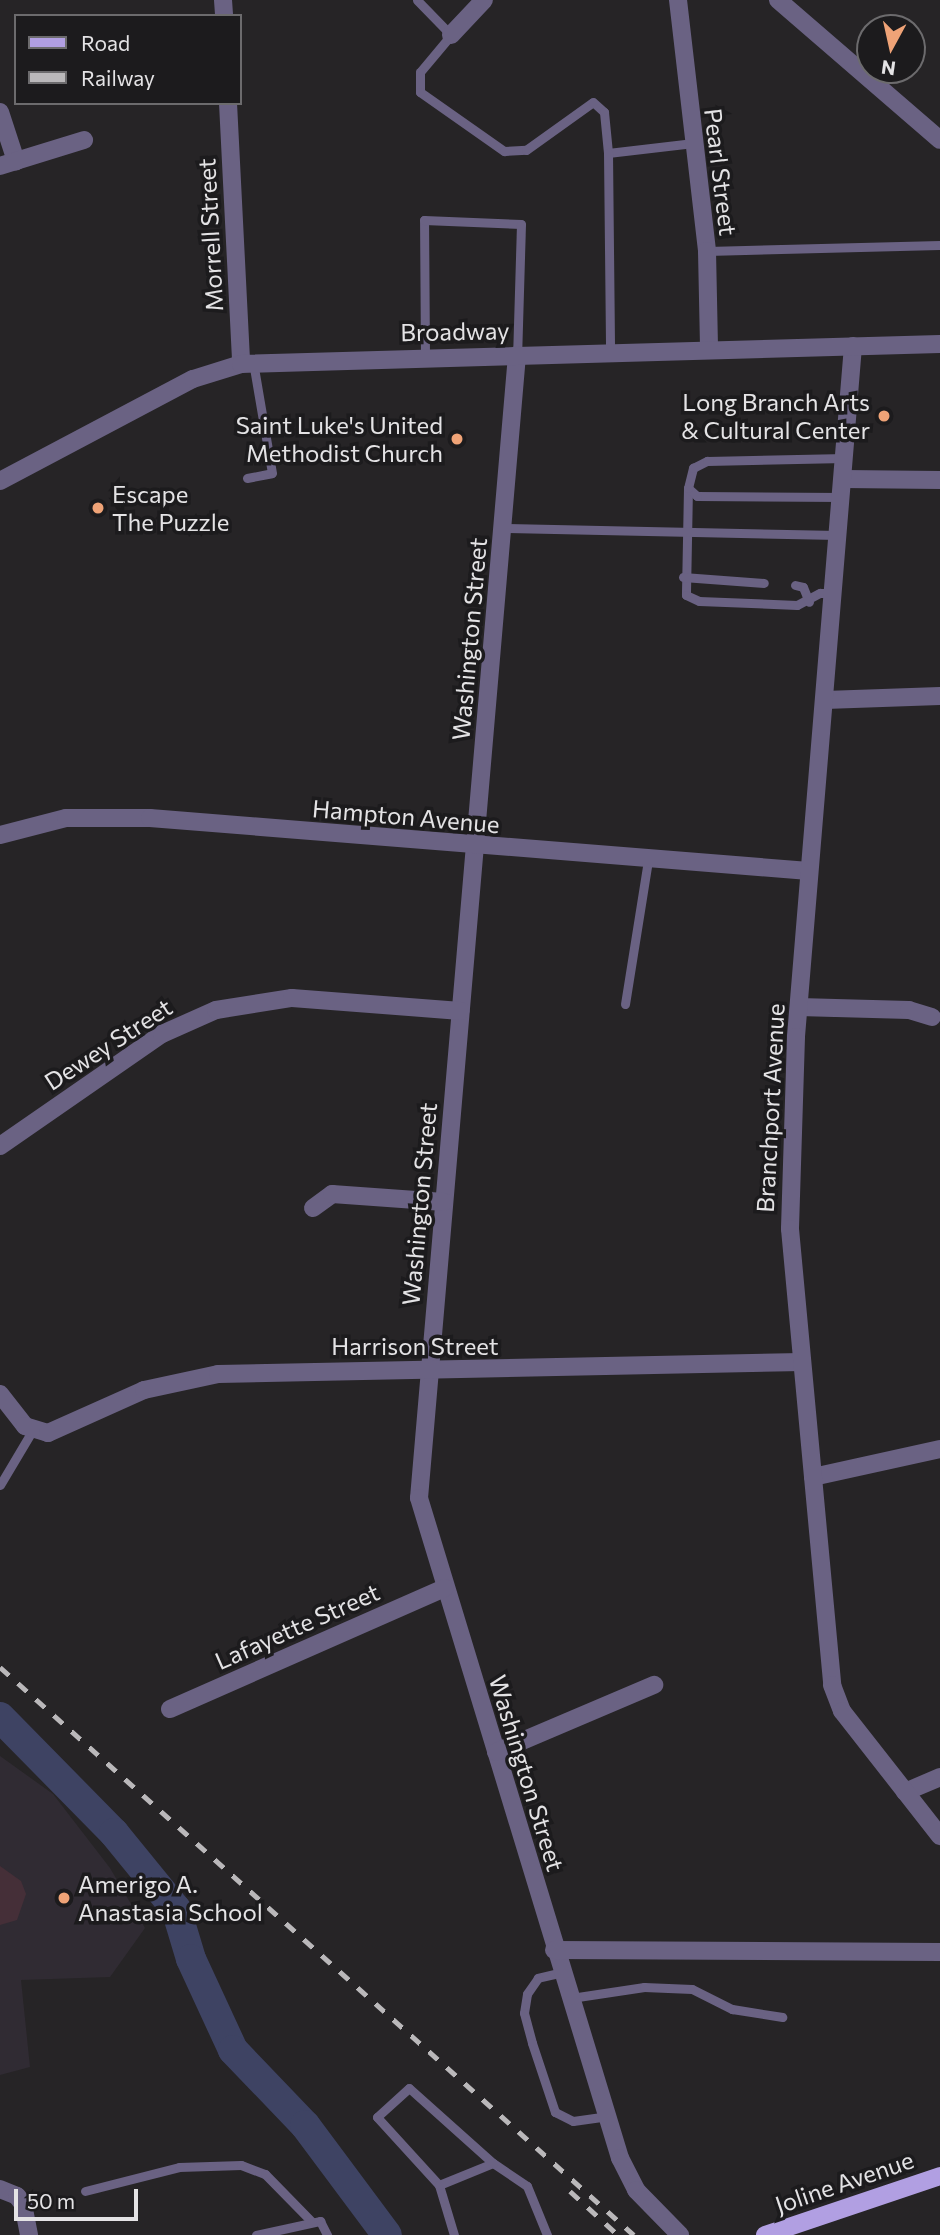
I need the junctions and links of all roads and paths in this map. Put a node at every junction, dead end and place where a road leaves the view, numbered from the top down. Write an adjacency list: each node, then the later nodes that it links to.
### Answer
1 (417, 0): 5 (lane)
2 (484, 0): 5 (street)
3 (678, 0): 10 (street, Pearl Street)
4 (778, 0): 8 (street)
5 (451, 35): 11 (lane)
6 (228, 105): 21 (street, Morrell Street)
7 (0, 112): 12 (street)
8 (940, 139)
9 (84, 140): 12 (street)
10 (693, 142): 11 (lane); 14 (street, Pearl Street)
11 (608, 153): 18 (lane)
12 (8, 164)
13 (940, 245): 14 (lane)
14 (707, 251): 17 (street, Pearl Street)
15 (940, 344): 16 (street, Broadway)
16 (853, 346): 17 (street, Broadway); 22 (street, Branchport Avenue)
17 (709, 350): 18 (street, Broadway)
18 (610, 352): 19 (street, Broadway)
19 (517, 355): 20 (street, Broadway); 20 (lane, Washington Street); 30 (street, Washington Street)
20 (425, 356): 21 (street, Broadway)
21 (247, 363): 23 (lane, Morrell Street); 25 (street, Broadway)
22 (845, 458): 26 (lane); 27 (street, Branchport Avenue)
23 (247, 478)
24 (940, 480): 27 (street)
25 (0, 481)
26 (688, 488): 28 (lane); 29 (lane)
27 (843, 488): 28 (lane); 32 (street, Branchport Avenue)
28 (697, 496): 29 (lane)
29 (686, 503): 31 (lane)
30 (503, 528): 31 (lane); 41 (street, Washington Street)
31 (687, 529): 32 (lane); 33 (lane)
32 (838, 535): 36 (street, Branchport Avenue)
33 (683, 577): 34 (lane); 37 (lane)
34 (764, 583)
35 (795, 585): 37 (lane)
36 (834, 593): 37 (lane); 39 (street, Branchport Avenue)
37 (809, 602)
38 (940, 696): 39 (street)
39 (825, 700): 43 (street, Branchport Avenue)
40 (0, 835): 41 (street, Hampton Avenue)
41 (475, 846): 42 (street, Hampton Avenue); 46 (street, Washington Street)
42 (648, 861): 43 (street, Hampton Avenue); 44 (lane)
43 (809, 871): 45 (street, Branchport Avenue)
44 (625, 1004)
45 (799, 1007): 47 (street); 51 (street, Branchport Avenue)
46 (461, 1011): 48 (street, Dewey Street); 49 (street, Washington Street)
47 (932, 1017)
48 (0, 1146)
49 (444, 1202): 50 (street); 52 (street, Washington Street)
50 (313, 1208)
51 (802, 1362): 52 (street, Harrison Street); 56 (street, Branchport Avenue)
52 (430, 1371): 54 (street, Harrison Street); 58 (street, Washington Street)
53 (0, 1394): 54 (street)
54 (36, 1432): 57 (lane)
55 (940, 1449): 56 (street)
56 (813, 1477): 63 (street, Branchport Avenue)
57 (0, 1485)
58 (444, 1588): 60 (street, Lafayette Street); 61 (street, Washington Street)
59 (654, 1685): 61 (street)
60 (170, 1709)
61 (496, 1752): 65 (street, Washington Street)
62 (940, 1777): 63 (street)
63 (905, 1792): 64 (street, Branchport Avenue)
64 (940, 1836)
65 (554, 1951): 66 (street); 67 (street, Washington Street)
66 (940, 1952)
67 (563, 1972): 68 (street, Washington Street); 70 (lane)
68 (571, 1998): 69 (lane); 70 (street, Washington Street)
69 (782, 2017)
70 (607, 2116): 82 (street, Washington Street)
71 (493, 2163): 73 (lane); 73 (lane); 81 (lane)
72 (940, 2176): 83 (main road, Joline Avenue)
73 (439, 2185): 80 (lane)
74 (0, 2189): 77 (street)
75 (85, 2191): 76 (lane)
76 (316, 2221): 78 (lane); 79 (lane)
77 (29, 2235)
78 (256, 2235)
79 (327, 2235)
80 (454, 2235)
81 (548, 2235)
82 (680, 2235)
83 (765, 2235)

